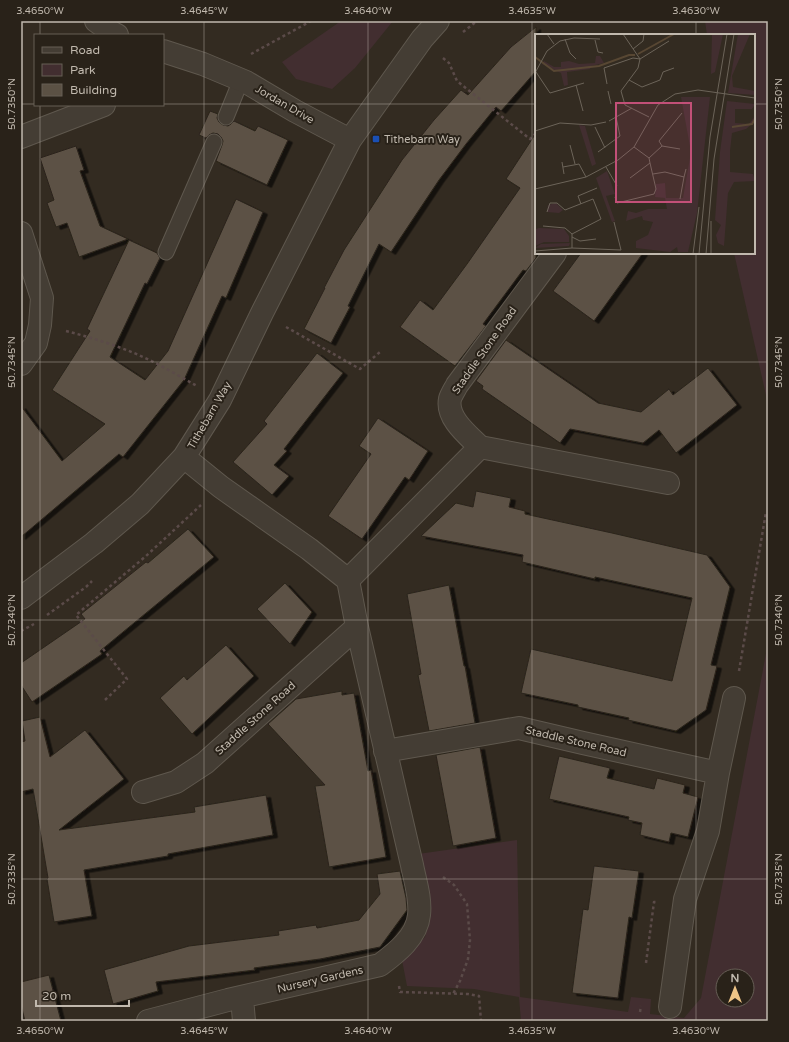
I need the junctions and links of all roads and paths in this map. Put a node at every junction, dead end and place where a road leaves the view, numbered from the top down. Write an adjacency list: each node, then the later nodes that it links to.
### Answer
1 (96, 21): 4 (street)
2 (311, 21): 7 (path)
3 (438, 21): 13 (street, Tithebarn Way)
4 (115, 34)
5 (164, 53): 7 (street, Jordan Drive)
6 (448, 64): 11 (path)
7 (218, 71): 8 (street, Jordan Drive)
8 (242, 80): 10 (lane); 13 (street, Jordan Drive)
9 (101, 106): 12 (street)
10 (226, 117)
11 (535, 134)
12 (21, 137)
13 (350, 140): 18 (street, Tithebarn Way)
14 (214, 142): 16 (lane)
15 (21, 233): 21 (street)
16 (166, 252)
17 (554, 254): 23 (street, Staddle Stone Road)
18 (262, 313): 20 (path); 22 (street, Tithebarn Way)
19 (95, 339): 22 (path)
20 (380, 352)
21 (21, 364)
22 (220, 400): 24 (street, Tithebarn Way)
23 (480, 446): 25 (street); 28 (street)
24 (184, 457): 26 (street); 29 (street, Tithebarn Way)
25 (668, 483)
26 (221, 487): 28 (street); 32 (path)
27 (766, 512): 31 (path)
28 (348, 580): 30 (street)
29 (21, 598)
30 (357, 627): 33 (street); 35 (street, Staddle Stone Road)
31 (734, 698): 34 (street)
32 (105, 700)
33 (385, 751): 34 (street, Staddle Stone Road); 36 (street)
34 (718, 773): 40 (street)
35 (143, 792)
36 (411, 860): 37 (street, Nursery Gardens); 38 (path)
37 (394, 953): 38 (path); 39 (street, Nursery Gardens)
38 (453, 994): 43 (path)
39 (242, 998): 41 (street, Nursery Gardens); 42 (street)
40 (670, 1007)
41 (148, 1021)
42 (244, 1021)
43 (482, 1021)

